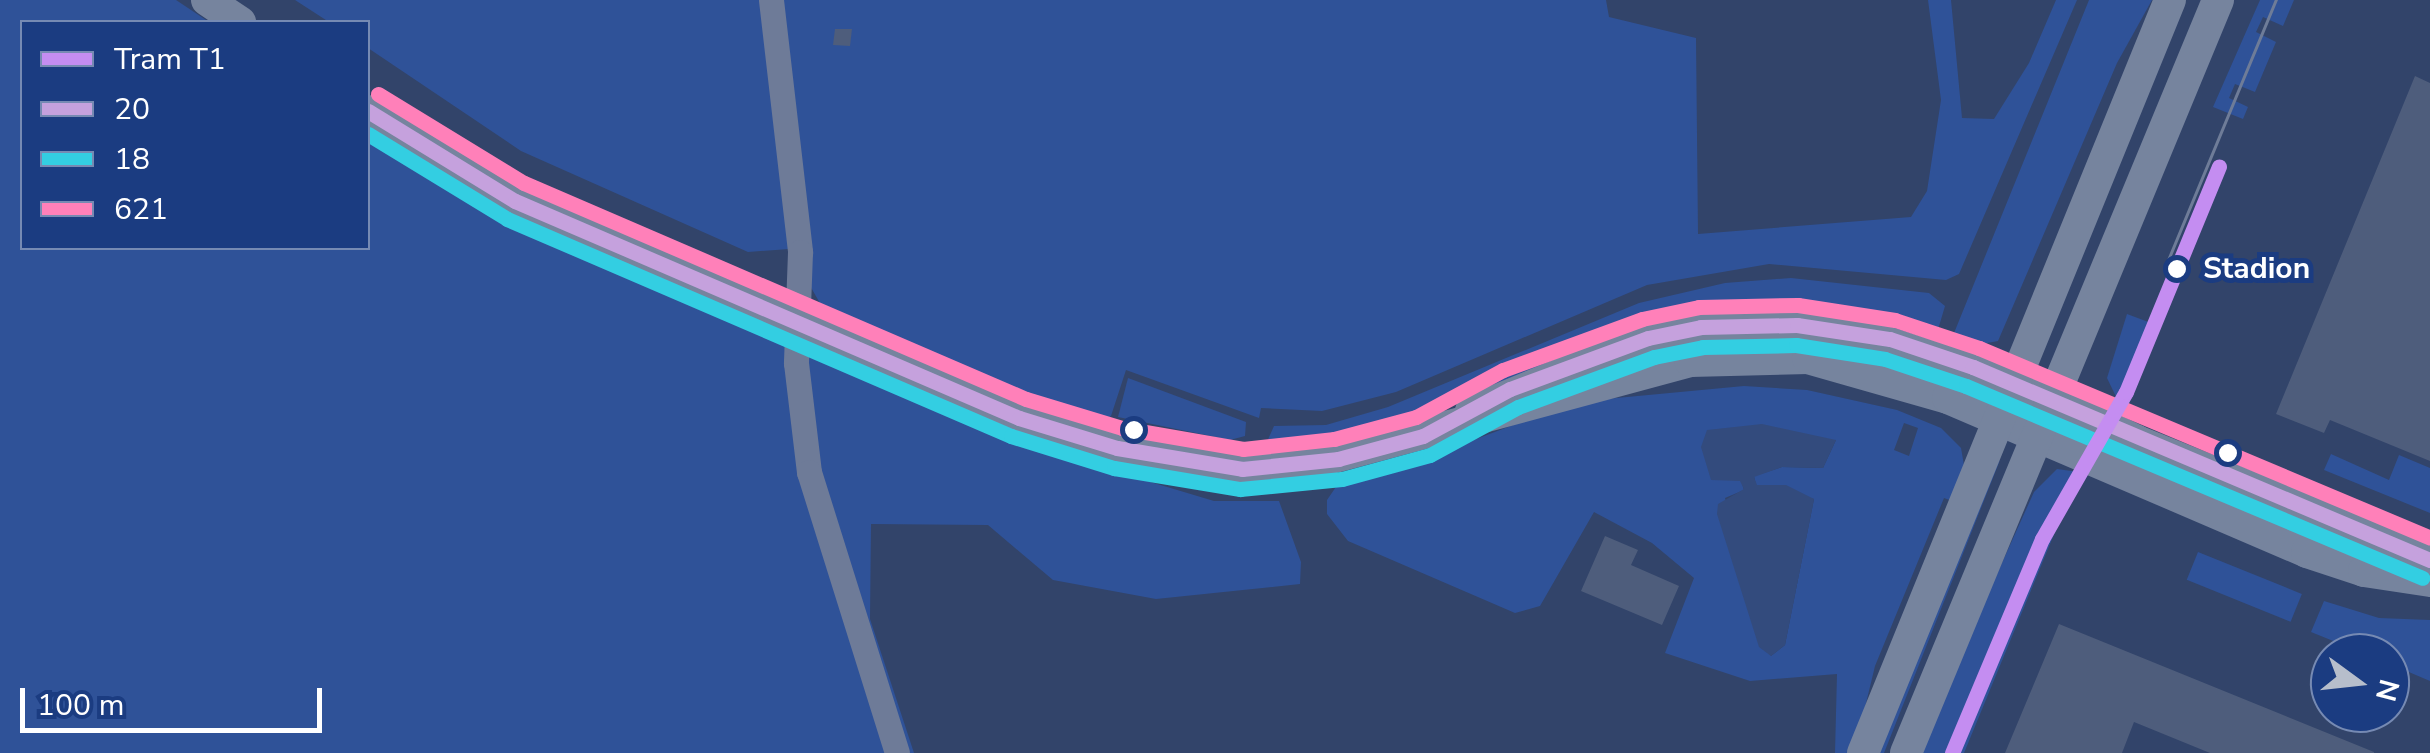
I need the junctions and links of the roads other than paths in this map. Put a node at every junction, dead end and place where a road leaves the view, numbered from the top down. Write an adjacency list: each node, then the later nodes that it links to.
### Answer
1 (207, 0): 5 (main road)
2 (771, 0): 7 (street)
3 (2170, 0): 8 (main road)
4 (2218, 0): 9 (main road)
5 (237, 20)
6 (370, 112): 7 (main road)
7 (802, 323): 11 (main road); 15 (street)
8 (2013, 382): 9 (main road); 10 (main road); 11 (main road)
9 (2052, 400): 12 (main road); 13 (main road)
10 (1998, 420): 11 (main road); 12 (main road); 16 (main road)
11 (1423, 436)
12 (2036, 438): 14 (main road); 17 (main road)
13 (2430, 560)
14 (2430, 581)
15 (897, 753)
16 (1863, 753)
17 (1906, 753)

